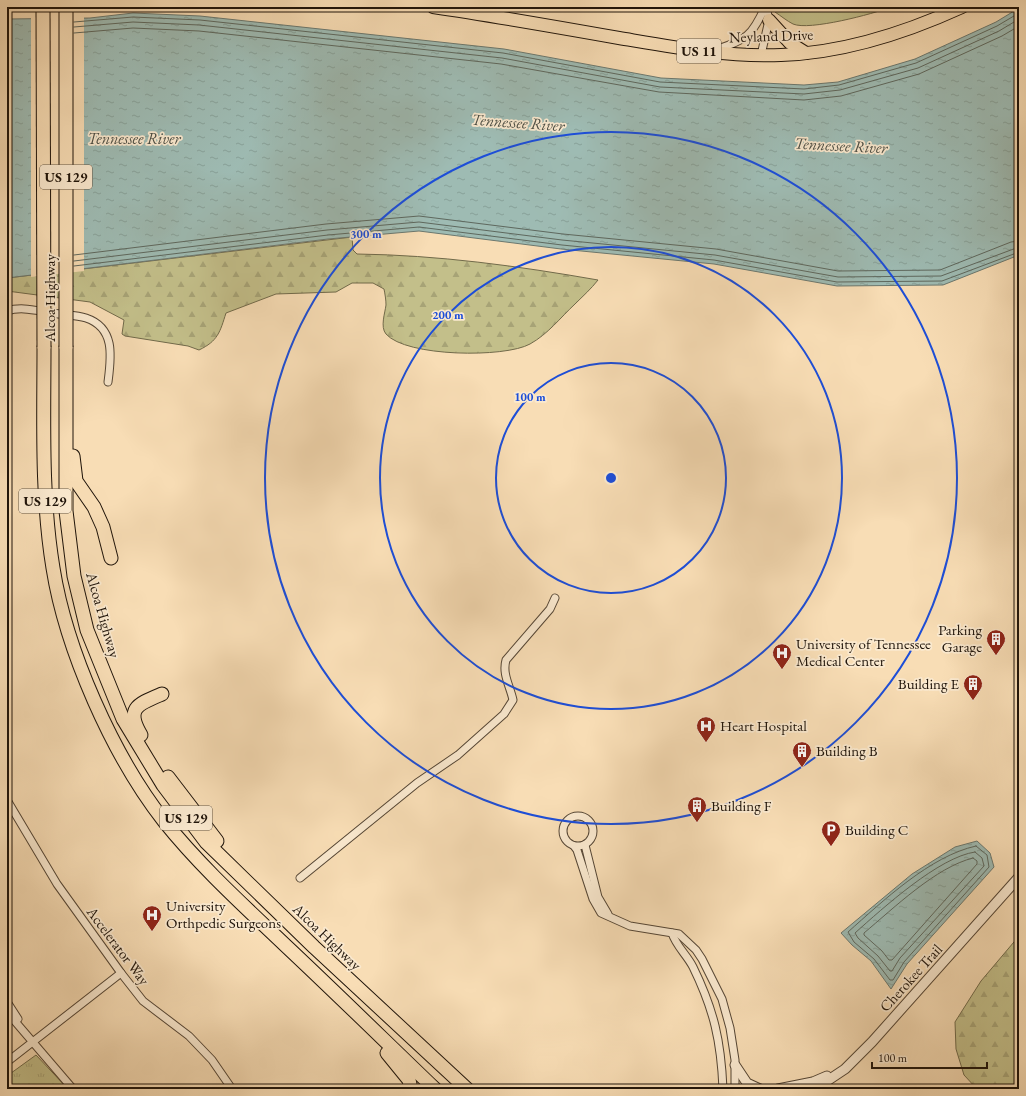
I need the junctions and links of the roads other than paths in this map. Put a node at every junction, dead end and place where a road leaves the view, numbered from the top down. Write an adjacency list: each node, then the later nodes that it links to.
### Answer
1 (43, 7): 24 (highway, Alcoa Highway / US 129, bridge)
2 (66, 7): 11 (highway, Alcoa Highway / US 129, bridge)
3 (433, 7): 7 (main road, Neyland Drive / US 11)
4 (766, 7): 6 (street); 7 (street)
5 (962, 7): 8 (main road, Neyland Drive / US 11)
6 (769, 20): 8 (main road); 9 (street)
7 (708, 52): 9 (main road, Neyland Drive / US 11)
8 (806, 53): 9 (main road, Neyland Drive / US 11)
9 (761, 55)
10 (7, 311): 12 (street)
11 (66, 375): 13 (highway); 21 (highway, Alcoa Highway / US 129)
12 (108, 382)
13 (111, 558)
14 (555, 598): 20 (street)
15 (162, 694): 21 (highway)
16 (7, 800): 25 (street, Accelerator Way)
17 (585, 845): 18 (street); 18 (street); 22 (street)
18 (574, 846): 22 (street)
19 (1019, 877): 32 (street, Cherokee Trail)
20 (300, 878)
21 (252, 887): 37 (highway, Alcoa Highway / US 129)
22 (610, 917): 23 (street)
23 (672, 933): 31 (street); 38 (street)
24 (292, 951): 35 (highway); 36 (highway, Alcoa Highway / US 129)
25 (120, 973): 29 (street); 34 (street, Accelerator Way)
26 (7, 1002): 28 (street)
27 (7, 1012): 28 (street)
28 (28, 1035): 29 (street)
29 (33, 1042): 30 (street); 33 (street)
30 (7, 1062)
31 (735, 1065): 39 (street); 40 (street)
32 (845, 1069): 41 (street); 42 (street, Cherokee Trail)
33 (73, 1089)
34 (232, 1089)
35 (411, 1089)
36 (435, 1089)
37 (467, 1089)
38 (723, 1089)
39 (735, 1089)
40 (760, 1089)
41 (778, 1089)
42 (815, 1089)

